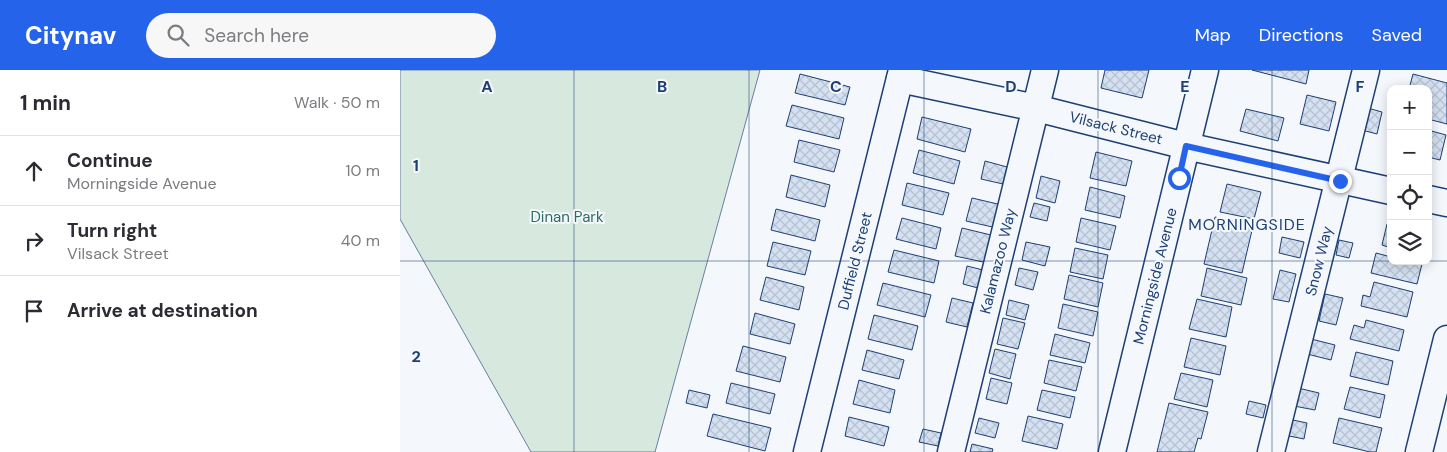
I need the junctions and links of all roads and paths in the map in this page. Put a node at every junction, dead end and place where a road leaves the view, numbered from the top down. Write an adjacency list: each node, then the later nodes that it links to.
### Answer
1 (1045, 70): 5 (street, Kalamazoo Way)
2 (1205, 70): 6 (street, Morningside Avenue)
3 (1366, 70): 7 (street, Snow Way)
4 (901, 75): 5 (street, Vilsack Street); 12 (street, Duffield Street)
5 (1036, 108): 6 (street, Vilsack Street); 13 (street, Kalamazoo Way)
6 (1186, 146): 7 (street, Vilsack Street); 14 (street, Morningside Avenue)
7 (1340, 181): 8 (street, Vilsack Street); 15 (street, Snow Way)
8 (1387, 191)
9 (1432, 200): 10 (street)
10 (1447, 203)
11 (1447, 339): 16 (street)
12 (807, 452)
13 (951, 452)
14 (1112, 452)
15 (1271, 452)
16 (1419, 452)

